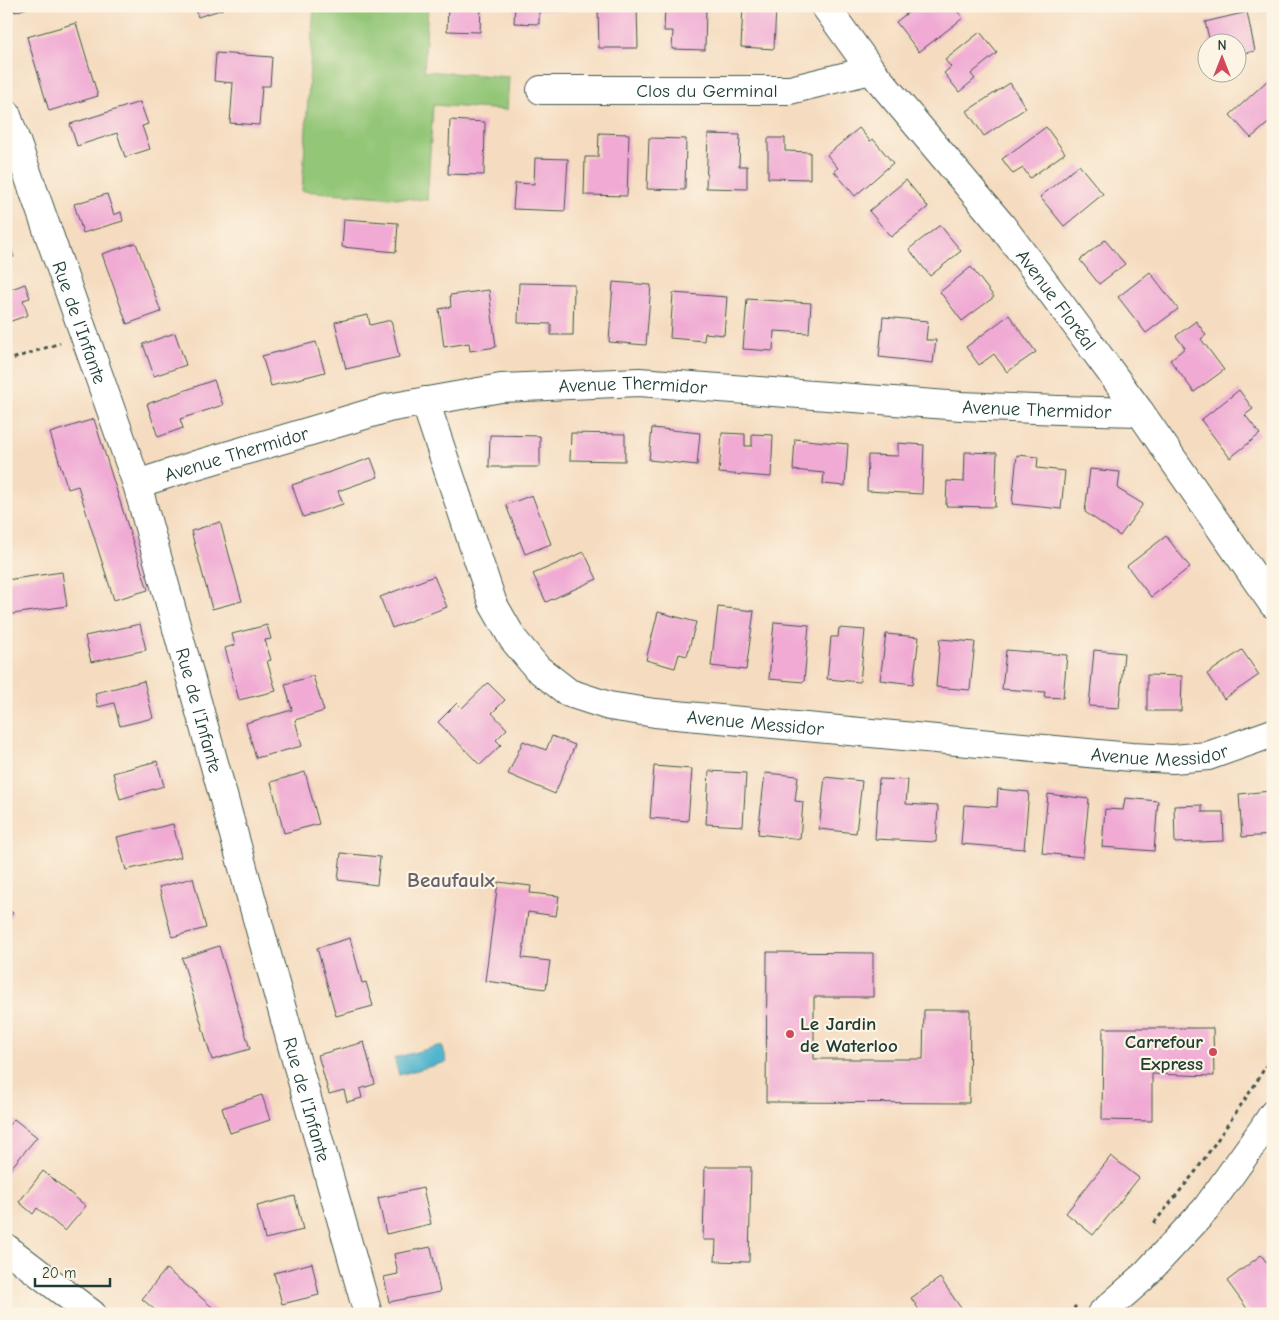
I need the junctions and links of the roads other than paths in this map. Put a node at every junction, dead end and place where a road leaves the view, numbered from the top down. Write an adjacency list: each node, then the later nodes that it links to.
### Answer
1 (825, 6): 2 (street, Avenue Floréal)
2 (871, 70): 3 (street, Clos du Germinal); 6 (street, Avenue Floréal)
3 (541, 90)
4 (6, 113): 7 (street, Rue de l'Infante)
5 (425, 401): 6 (street, Avenue Thermidor); 7 (street, Avenue Thermidor); 9 (street, Avenue Messidor)
6 (1140, 412): 8 (street, Avenue Floréal)
7 (137, 484): 14 (street, Rue de l'Infante)
8 (1273, 604)
9 (1273, 733)
10 (1273, 1114): 12 (street)
11 (6, 1248): 13 (street)
12 (1091, 1308)
13 (92, 1314)
14 (368, 1314)

